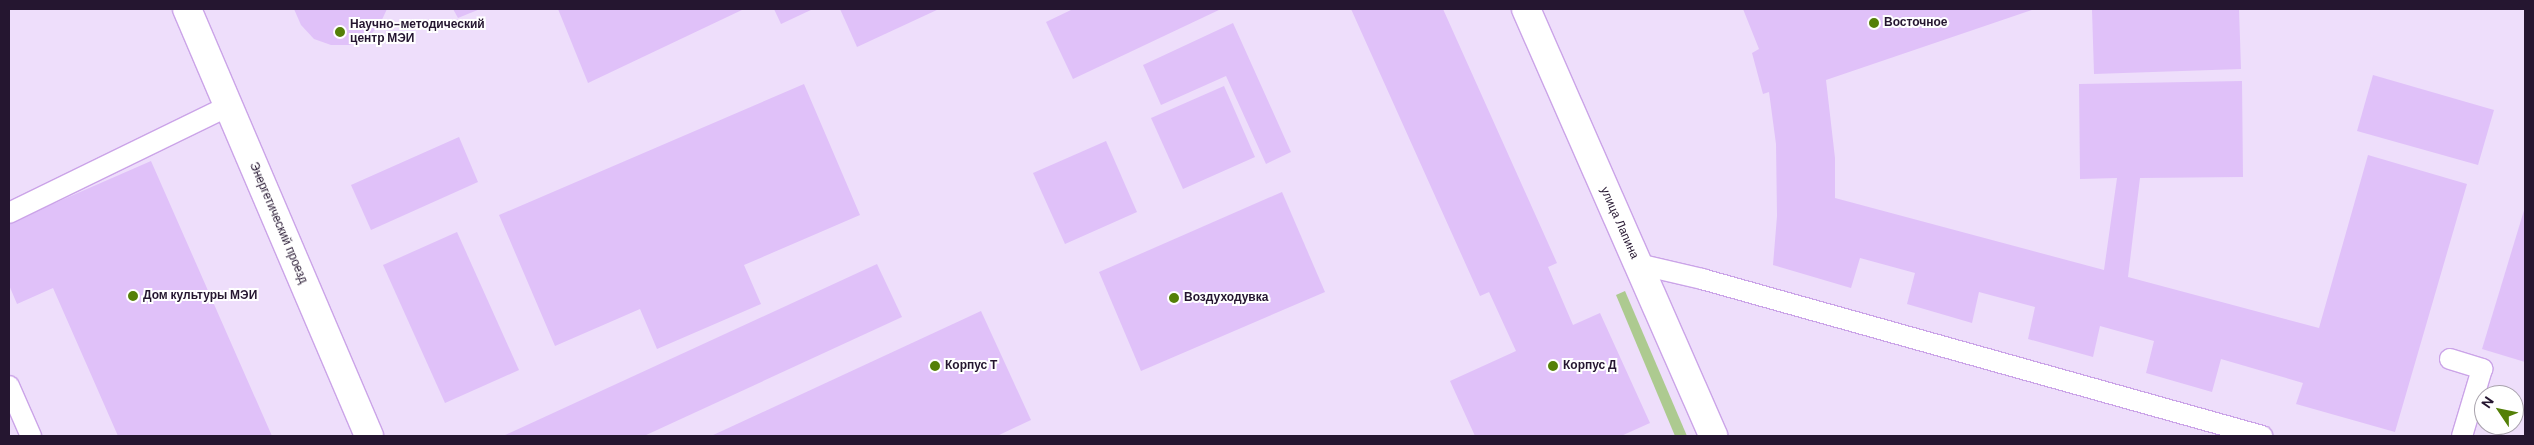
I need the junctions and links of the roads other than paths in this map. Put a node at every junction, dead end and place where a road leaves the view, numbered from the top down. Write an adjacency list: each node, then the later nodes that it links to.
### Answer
1 (187, 9): 3 (street, Энергетический проезд)
2 (1526, 9): 5 (street, улица Лапина)
3 (228, 106): 4 (lane); 9 (street, Энергетический проезд)
4 (9, 214)
5 (1638, 264): 10 (street, улица Лапина); 11 (lane)
6 (2450, 359): 12 (lane)
7 (9, 386): 8 (lane)
8 (31, 436)
9 (369, 436)
10 (1713, 436)
11 (2262, 436)
12 (2462, 436)

